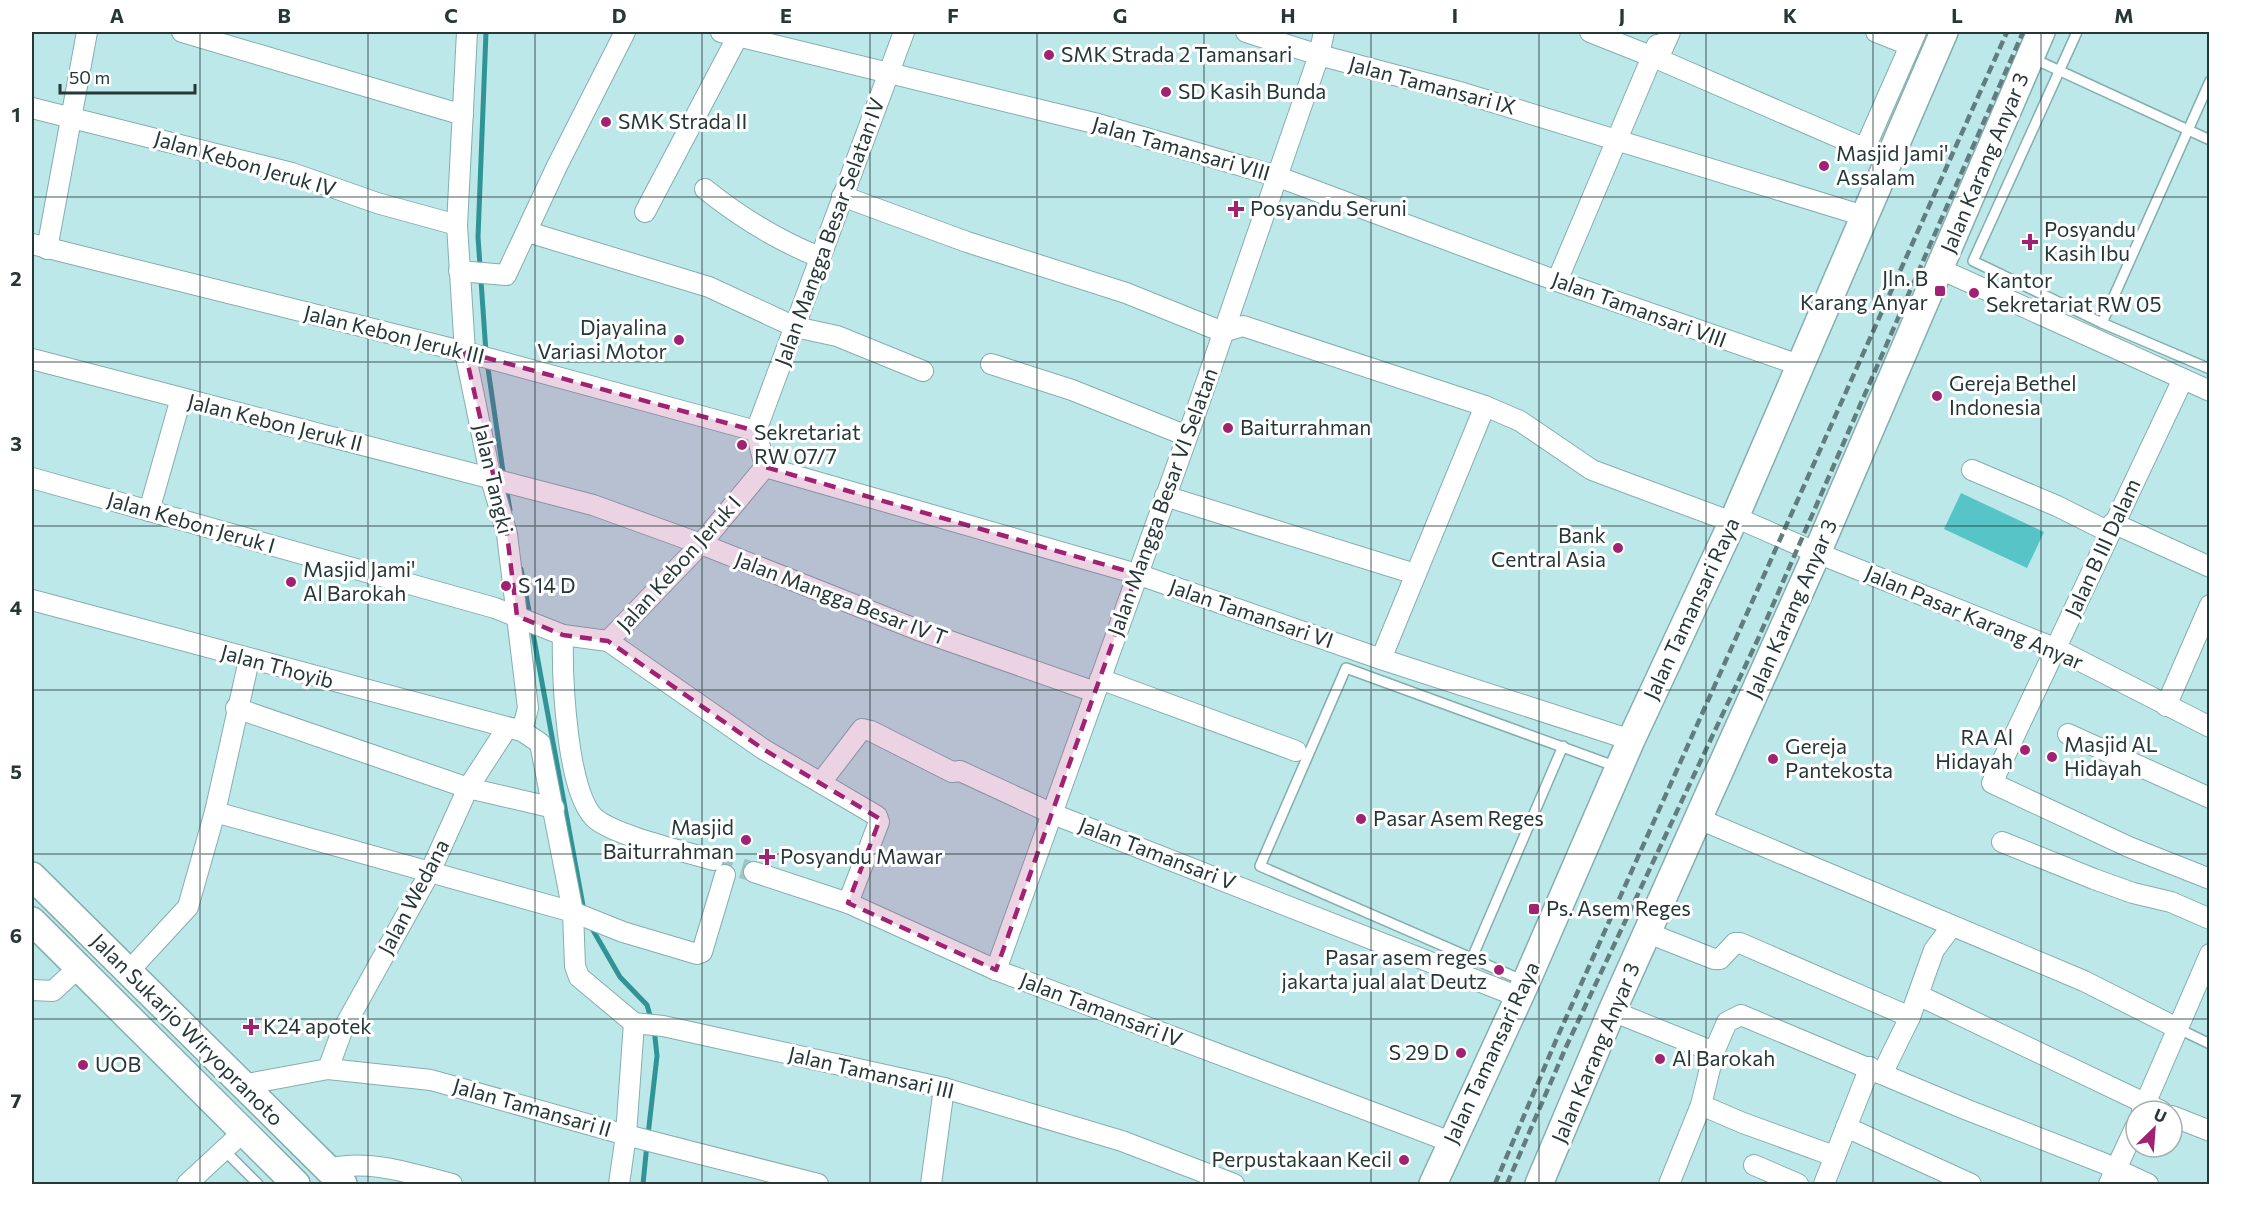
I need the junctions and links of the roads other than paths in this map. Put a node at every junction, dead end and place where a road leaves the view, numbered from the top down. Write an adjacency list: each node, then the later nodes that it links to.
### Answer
1 (87, 32): 25 (street)
2 (182, 32): 24 (street)
3 (467, 32): 24 (street, Jalan Tangki)
4 (625, 32): 36 (street)
5 (904, 32): 21 (street, Jalan Mangga Besar Selatan IV)
6 (1246, 32): 17 (street, Jalan Tamansari IX)
7 (1324, 32): 17 (street, Jalan Mangga Besar VI Selatan)
8 (1590, 32): 19 (street)
9 (1663, 32): 19 (street)
10 (1670, 32): 19 (street)
11 (1876, 32): 16 (street)
12 (1944, 32): 29 (street, Jalan Tamansari Raya)
13 (2041, 32): 18 (street, Jalan Karang Anyar 3)
14 (2077, 32): 20 (lane)
15 (730, 34): 21 (street, Jalan Tamansari VIII); 33 (street)
16 (1912, 38): 29 (street)
17 (1319, 55): 27 (street, Jalan Tamansari IX); 30 (street, Jalan Mangga Besar VI Selatan)
18 (2030, 57): 20 (lane); 39 (street, Jalan Karang Anyar 3)
19 (1655, 58): 27 (street); 29 (street)
20 (2059, 70): 26 (lane); 42 (lane)
21 (889, 73): 30 (street, Jalan Tamansari VIII); 32 (street, Jalan Mangga Besar Selatan IV)
22 (2210, 81): 26 (lane)
23 (32, 108): 25 (street, Jalan Kebon Jeruk IV)
24 (463, 116): 35 (street, Jalan Tangki)
25 (72, 117): 35 (street, Jalan Kebon Jeruk IV); 37 (street)
26 (2188, 131): 28 (lane); 42 (lane)
27 (1618, 139): 34 (street, Jalan Tamansari IX); 41 (street)
28 (2210, 140)
29 (1877, 154): 34 (street, Jalan Tamansari Raya)
30 (1276, 176): 41 (street, Jalan Tamansari VIII); 44 (street, Jalan Mangga Besar VI Selatan)
31 (705, 189): 38 (street)
32 (842, 196): 38 (street, Jalan Mangga Besar Selatan IV); 44 (street)
33 (645, 212)
34 (1864, 216): 48 (street, Jalan Tamansari Raya)
35 (457, 225): 40 (street, Jalan Tangki)
36 (528, 232): 40 (street); 43 (street)
37 (39, 246): 45 (street, Jalan Kebon Jeruk III)
38 (819, 257): 43 (street, Jalan Mangga Besar Selatan IV)
39 (1940, 269): 51 (street); 67 (street, Jalan Karang Anyar 3)
40 (462, 271): 45 (street, Jalan Tangki)
41 (1557, 281): 48 (street, Jalan Tamansari VIII)
42 (2102, 323): 49 (lane)
43 (795, 327): 50 (street); 55 (street, Jalan Mangga Besar Selatan IV)
44 (1223, 332): 54 (street, Jalan Pasar Karang Anyar); 56 (street, Jalan Mangga Besar VI Selatan)
45 (469, 353): 55 (street, Jalan Kebon Jeruk III); 60 (street, Jalan Tangki)
46 (32, 359): 53 (street, Jalan Kebon Jeruk II)
47 (991, 364): 56 (street)
48 (1799, 366): 64 (street, Jalan Tamansari Raya)
49 (2210, 369)
50 (923, 370)
51 (2183, 379): 52 (street); 65 (street, Jalan B III Dalam)
52 (2210, 391)
53 (181, 398): 60 (street, Jalan Kebon Jeruk II); 63 (street)
54 (1485, 406): 64 (street, Jalan Pasar Karang Anyar); 70 (street)
55 (756, 431): 57 (street)
56 (1187, 436): 62 (street, Jalan Mangga Besar VI Selatan)
57 (765, 467): 66 (street, Jalan Kebon Jeruk I); 69 (street, Jalan Tamansari VI)
58 (1972, 470): 65 (street)
59 (32, 478): 63 (street, Jalan Kebon Jeruk I)
60 (493, 479): 61 (street, Jalan Kebon Jeruk II); 73 (street, Jalan Tangki)
61 (518, 486): 66 (street, Jalan Mangga Besar IV T)
62 (1165, 496): 69 (street, Jalan Mangga Besar VI Selatan); 70 (street)
63 (148, 511): 73 (street, Jalan Kebon Jeruk I)
64 (1733, 519): 67 (street, Jalan Pasar Karang Anyar); 85 (street, Jalan Tamansari Raya)
65 (2111, 528): 68 (street); 76 (street, Jalan B III Dalam)
66 (701, 544): 75 (street, Jalan Kebon Jeruk I); 79 (street, Jalan Mangga Besar IV T)
67 (1817, 553): 76 (street, Jalan Pasar Karang Anyar); 95 (street, Jalan Karang Anyar 3)
68 (2210, 567)
69 (1137, 574): 77 (street, Jalan Tamansari VI); 79 (street, Jalan Mangga Besar VI Selatan)
70 (1415, 574): 77 (street)
71 (32, 600): 78 (street, Jalan Thoyib)
72 (2210, 605): 80 (street)
73 (520, 617): 74 (street, Jalan Kebon Jeruk I); 83 (street, Jalan Tangki)
74 (558, 633): 75 (street, Jalan Kebon Jeruk I); 102 (street)
75 (608, 641): 89 (street)
76 (2057, 649): 80 (street, Jalan Pasar Karang Anyar); 100 (street, Jalan B III Dalam)
77 (1381, 659): 85 (street, Jalan Tamansari VI)
78 (249, 660): 81 (street); 83 (street, Jalan Thoyib)
79 (1098, 686): 87 (street, Jalan Mangga Besar IV T); 94 (street, Jalan Mangga Besar VI Selatan)
80 (2166, 706): 82 (street, Jalan Pasar Karang Anyar)
81 (236, 708): 90 (street); 93 (street)
82 (2210, 727)
83 (515, 730): 90 (street, Jalan Wedana); 92 (street)
84 (2068, 734): 91 (street)
85 (1631, 740): 88 (street, Jalan Tamansari Raya)
86 (1563, 746): 88 (lane); 107 (lane); 107 (lane)
87 (1296, 751)
88 (1619, 768): 112 (street, Jalan Tamansari Raya)
89 (822, 781): 94 (street, Jalan Tamansari V); 101 (street)
90 (468, 788): 92 (street); 97 (street, Jalan Wedana)
91 (2210, 798)
92 (554, 808): 102 (street)
93 (215, 812): 97 (street); 111 (street)
94 (1053, 814): 110 (street, Jalan Mangga Besar VI Selatan); 112 (street, Jalan Tamansari V)
95 (1698, 819): 105 (street); 106 (street, Jalan Karang Anyar 3)
96 (2002, 842): 103 (street)
97 (430, 872): 102 (street); 121 (street, Jalan Wedana)
98 (754, 872): 101 (street, Jalan Tamansari IV)
99 (32, 876): 111 (street, Jalan Sukarjo Wiryopranoto)
100 (2210, 879)
101 (848, 903): 110 (street, Jalan Tamansari IV)
102 (575, 913): 117 (street, Jalan Tamansari III)
103 (2210, 919)
104 (32, 921): 109 (street, Jalan Sukarjo Wiryopranoto)
105 (1952, 926): 114 (street); 118 (street)
106 (1648, 933): 115 (street, Jalan Karang Anyar 3); 116 (street)
107 (1472, 958): 112 (lane)
108 (2209, 958): 118 (street)
109 (78, 968): 113 (street); 132 (street, Jalan Sukarjo Wiryopranoto)
110 (996, 970): 133 (street, Jalan Tamansari IV)
111 (128, 972): 123 (street, Jalan Sukarjo Wiryopranoto)
112 (1522, 989): 133 (street, Jalan Tamansari Raya)
113 (32, 990)
114 (1918, 995): 116 (street); 125 (street)
115 (1612, 1011): 120 (street); 148 (street, Jalan Karang Anyar 3)
116 (1910, 1017): 122 (street)
117 (648, 1024): 124 (street, Jalan Tamansari III); 131 (street)
118 (2177, 1028): 119 (lane); 126 (street)
119 (2210, 1044)
120 (1714, 1052): 122 (street); 127 (street)
121 (328, 1069): 123 (street, Jalan Tamansari II); 131 (street, Jalan Tamansari II)
122 (1876, 1070): 129 (street); 138 (street)
123 (242, 1085): 137 (street, Jalan Sukarjo Wiryopranoto)
124 (944, 1088): 145 (street); 146 (street, Jalan Tamansari III)
125 (2129, 1099)
126 (2152, 1099)
127 (1701, 1105): 135 (street); 149 (street)
128 (2184, 1121): 130 (street)
129 (1846, 1127): 135 (street); 152 (street)
130 (2210, 1131)
131 (639, 1139): 143 (street); 144 (street, Jalan Tamansari II)
132 (233, 1141): 139 (street); 140 (lane); 141 (street, Jalan Sukarjo Wiryopranoto)
133 (1451, 1142): 147 (street, Jalan Tamansari Raya)
134 (2124, 1152): 138 (street)
135 (1834, 1156): 151 (street)
136 (1754, 1165): 150 (street)
137 (335, 1177): 142 (street)
138 (2113, 1177): 153 (street)
139 (187, 1185)
140 (258, 1185)
141 (296, 1185)
142 (452, 1185)
143 (619, 1185)
144 (818, 1185)
145 (931, 1185)
146 (1234, 1185)
147 (1433, 1185)
148 (1539, 1185)
149 (1669, 1185)
150 (1798, 1185)
151 (1824, 1185)
152 (1971, 1185)
153 (2148, 1185)

